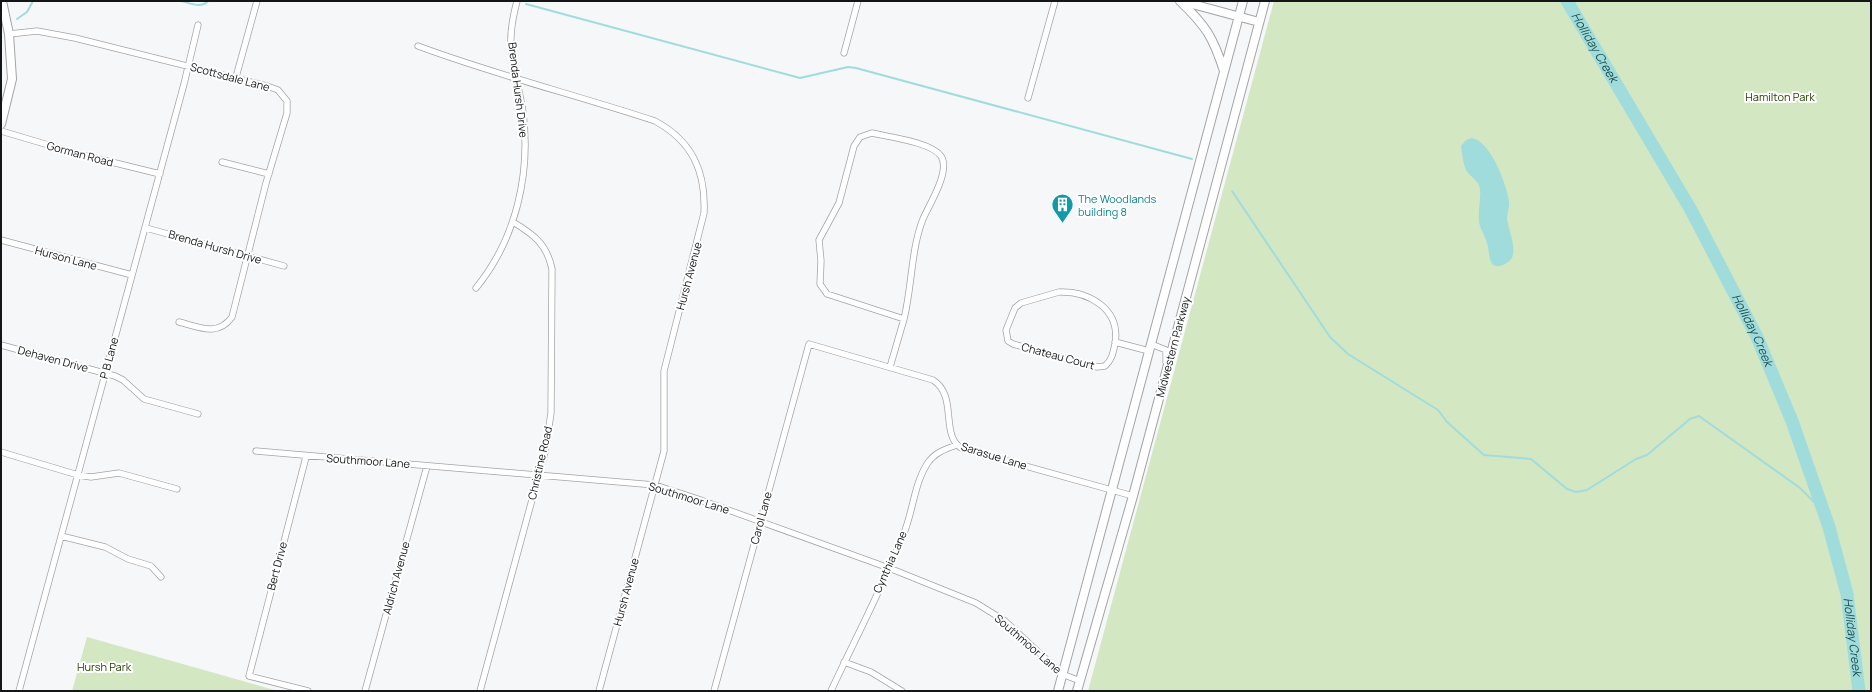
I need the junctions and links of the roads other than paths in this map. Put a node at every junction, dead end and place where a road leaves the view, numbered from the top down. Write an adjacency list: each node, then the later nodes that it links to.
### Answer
1 (257, 1): 17 (street)
2 (517, 1): 18 (street, Brenda Hursh Drive)
3 (858, 1): 14 (street)
4 (1055, 1): 19 (street)
5 (1181, 1): 9 (main road); 16 (main road)
6 (1243, 1): 9 (main road, Midwestern Parkway)
7 (1265, 1): 10 (main road, Midwestern Parkway)
8 (2, 3): 12 (main road)
9 (1238, 17): 10 (main road); 16 (main road, Midwestern Parkway)
10 (1259, 22): 40 (main road, Midwestern Parkway)
11 (198, 26): 15 (street, P B Lane)
12 (9, 34): 15 (street, Scottsdale Lane); 20 (main road)
13 (418, 46): 18 (street, Hursh Avenue)
14 (844, 53)
15 (188, 66): 17 (street, Scottsdale Lane); 23 (street, P B Lane)
16 (1224, 71): 37 (main road, Midwestern Parkway)
17 (236, 77): 24 (street, Scottsdale Lane)
18 (516, 78): 25 (street, Brenda Hursh Drive); 49 (street, Hursh Avenue)
19 (1028, 98)
20 (1, 124)
21 (1, 132): 23 (street, Gorman Road)
22 (222, 162): 24 (street)
23 (160, 174): 26 (street, P B Lane)
24 (269, 174): 28 (street, Scottsdale Lane)
25 (513, 222): 31 (street, Brenda Hursh Drive); 48 (street, Christine Road)
26 (146, 228): 28 (street, Brenda Hursh Drive); 30 (street, P B Lane)
27 (1, 240): 30 (street, Hurson Lane)
28 (248, 256): 29 (street, Brenda Hursh Drive); 33 (street, Scottsdale Lane)
29 (284, 266)
30 (132, 274): 39 (street, P B Lane)
31 (476, 288)
32 (904, 318): 32 (street); 38 (street)
33 (179, 322)
34 (1115, 342): 34 (street, Chateau Court); 37 (street)
35 (809, 344): 38 (street, Sarasue Lane); 53 (street, Carol Lane)
36 (1, 345): 39 (street, Dehaven Drive)
37 (1150, 347): 40 (street); 51 (main road, Midwestern Parkway)
38 (890, 367): 42 (street, Sarasue Lane)
39 (106, 373): 41 (street, Dehaven Drive); 47 (street, P B Lane)
40 (1159, 397): 52 (main road, Midwestern Parkway)
41 (198, 414)
42 (956, 445): 51 (street, Sarasue Lane); 55 (street, Cynthia Lane)
43 (256, 451): 45 (street, Southmoor Lane)
44 (1, 452): 47 (street)
45 (306, 457): 46 (street, Southmoor Lane); 61 (street, Bert Drive)
46 (427, 466): 48 (street, Southmoor Lane); 62 (street, Aldrich Avenue)
47 (78, 474): 50 (street); 54 (street, P B Lane)
48 (539, 475): 49 (street, Southmoor Lane); 63 (street, Christine Road)
49 (655, 485): 53 (street, Southmoor Lane); 64 (street, Hursh Avenue)
50 (177, 489)
51 (1112, 490): 52 (street, Sarasue Lane); 58 (main road, Midwestern Parkway)
52 (1133, 496): 59 (main road, Midwestern Parkway)
53 (760, 521): 55 (street, Southmoor Lane); 65 (street, Carol Lane)
54 (61, 536): 56 (street); 60 (street, P B Lane)
55 (889, 568): 57 (street, Cynthia Lane); 58 (street, Southmoor Lane)
56 (162, 577)
57 (844, 662): 66 (street, Cynthia Lane); 67 (street)
58 (1062, 674): 59 (street, Southmoor Lane); 68 (main road, Midwestern Parkway)
59 (1080, 681): 69 (main road, Midwestern Parkway)
60 (19, 691)
61 (308, 691)
62 (366, 691)
63 (480, 691)
64 (599, 691)
65 (714, 691)
66 (831, 691)
67 (902, 691)
68 (1058, 691)
69 (1077, 691)

